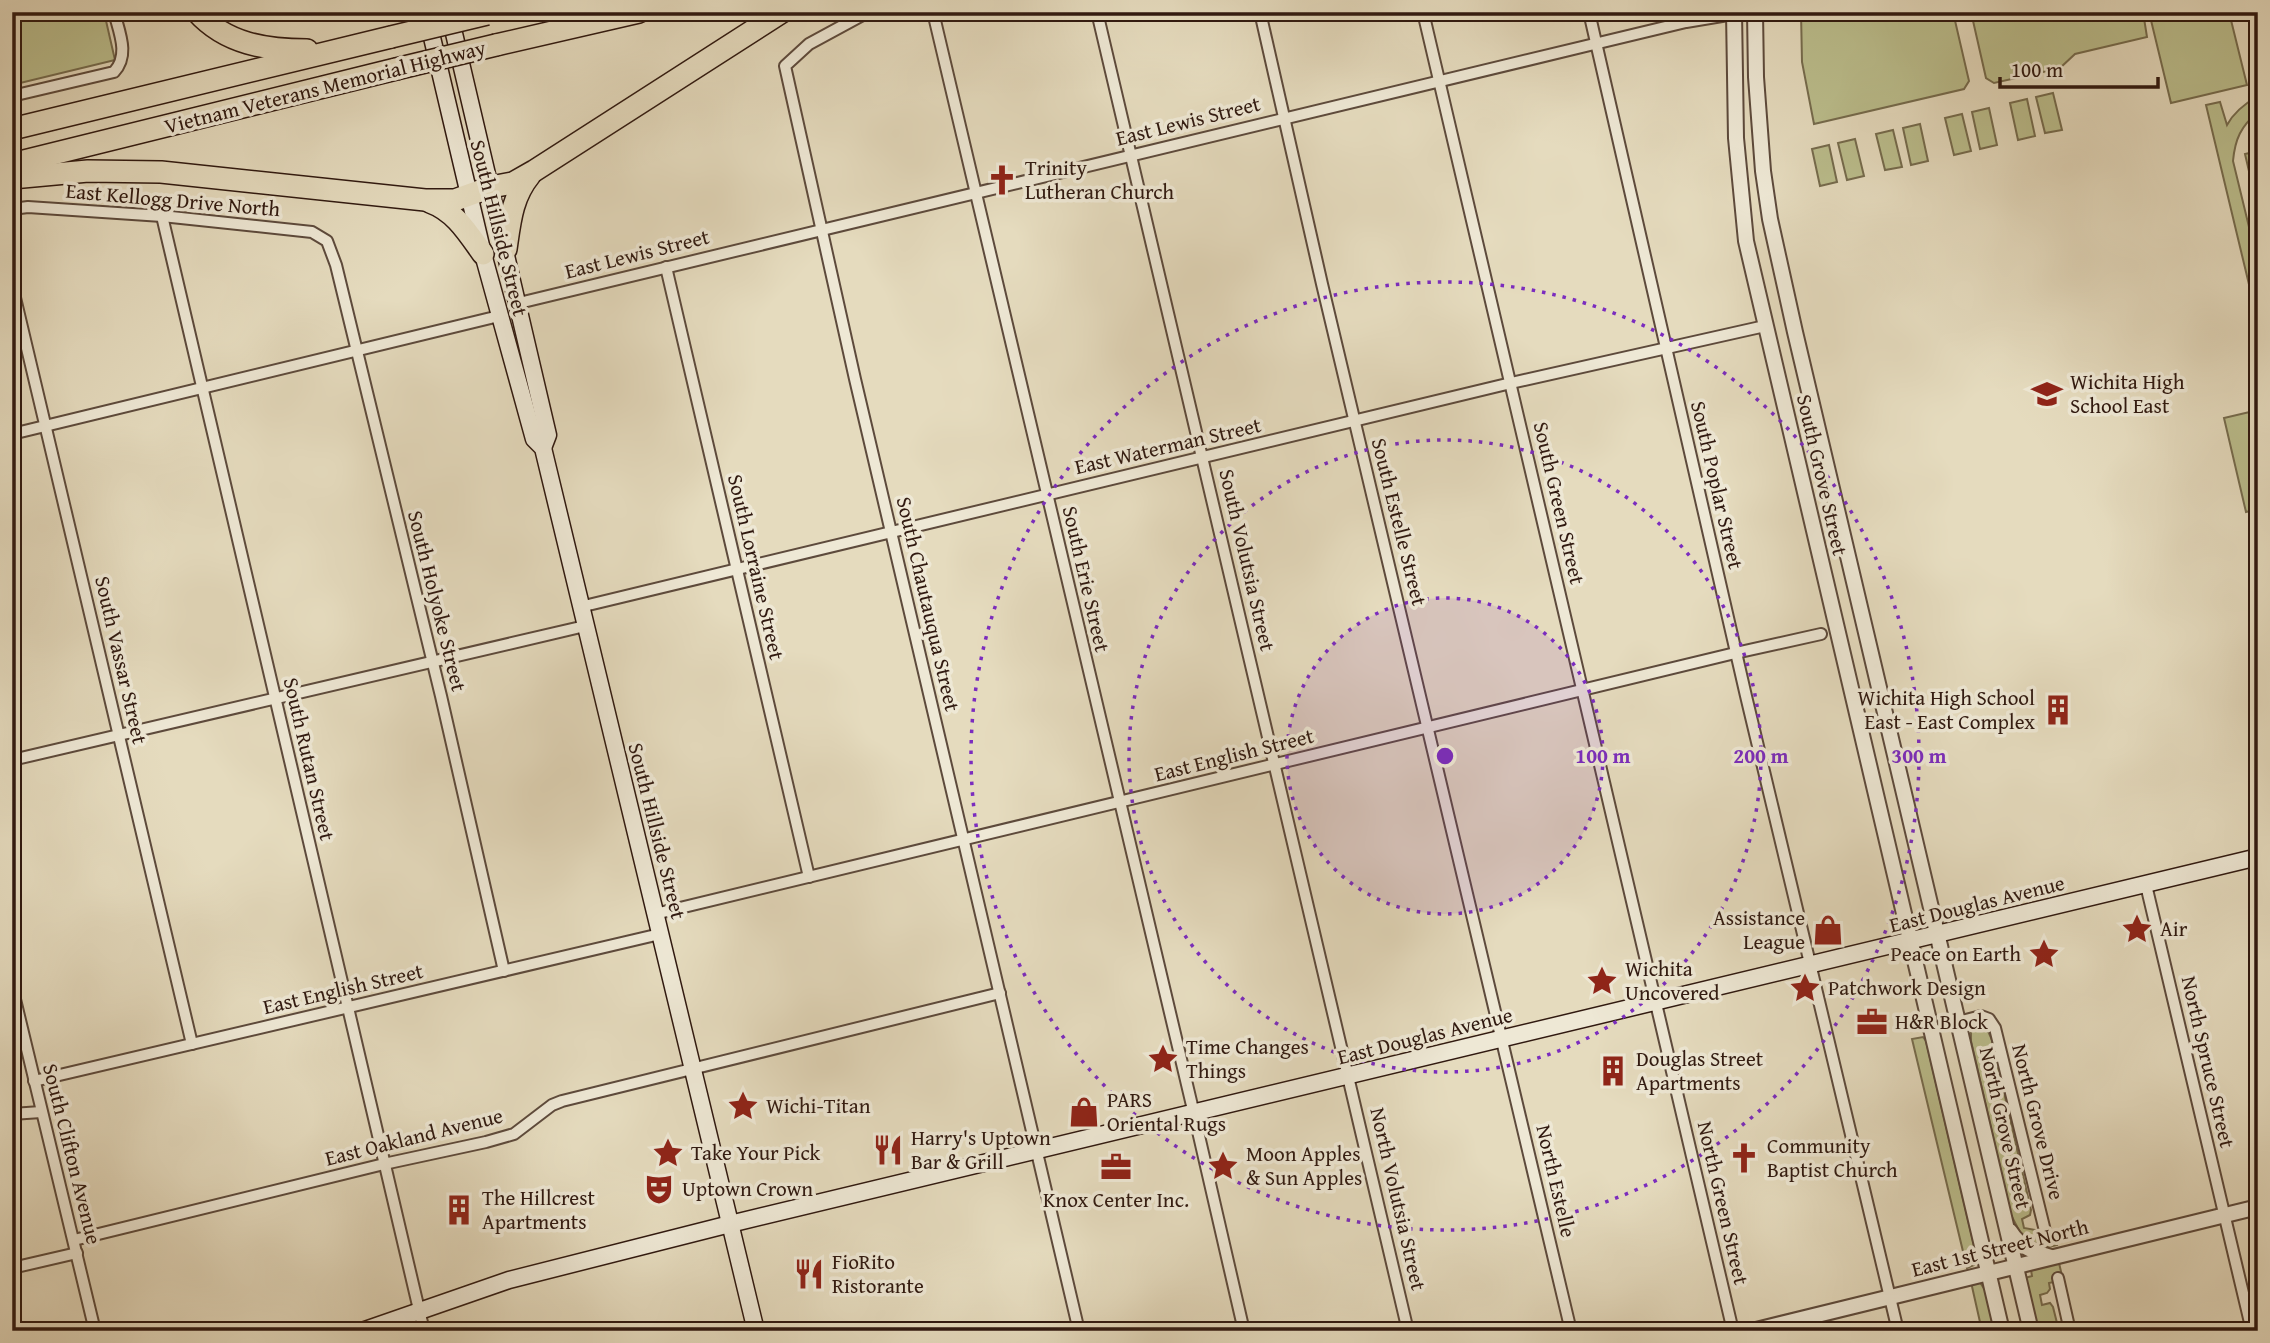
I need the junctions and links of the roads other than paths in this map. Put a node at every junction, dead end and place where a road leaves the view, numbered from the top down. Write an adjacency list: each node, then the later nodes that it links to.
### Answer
1 (114, 12): 19 (street)
2 (197, 12): 17 (highway)
3 (426, 12): 28 (main road, South Hillside Street)
4 (449, 12): 26 (main road, South Hillside Street)
5 (639, 12): 23 (highway, Vietnam Veterans Memorial Highway, bridge)
6 (782, 12): 24 (highway)
7 (868, 12): 32 (street, South Chautauqua Street)
8 (933, 12): 27 (street, South Erie Street)
9 (1097, 12): 22 (street, South Volutsia Street)
10 (1260, 12): 20 (street, South Estelle Street)
11 (1423, 12): 18 (street, South Green Street)
12 (1589, 12): 16 (street, South Poplar Street)
13 (1755, 12): 71 (street, South Grove Street)
14 (491, 13): 17 (highway, Vietnam Veterans Memorial Highway, bridge)
15 (1738, 13): 16 (street, East Lewis Street); 40 (street, South Grove Street)
16 (1596, 43): 18 (street, East Lewis Street); 41 (street, South Poplar Street)
17 (334, 50): 21 (highway, Vietnam Veterans Memorial Highway)
18 (1439, 81): 20 (street, East Lewis Street); 43 (street, South Green Street)
19 (12, 96)
20 (1284, 118): 22 (street, East Lewis Street); 45 (street, South Estelle Street)
21 (12, 128)
22 (1131, 155): 27 (street, East Lewis Street); 49 (street, South Volutsia Street)
23 (12, 164)
24 (534, 171): 26 (highway); 34 (highway)
25 (12, 178): 29 (highway)
26 (491, 187): 28 (highway); 34 (main road, South Hillside Street)
27 (975, 193): 32 (street, East Lewis Street); 50 (street, South Erie Street)
28 (469, 194): 29 (highway); 35 (main road, South Hillside Street)
29 (425, 200): 35 (highway)
30 (12, 209): 31 (street, East Kellogg Drive North)
31 (162, 216): 33 (street, East Kellogg Drive North); 44 (street, South Rutan Street)
32 (822, 230): 36 (street, East Lewis Street); 51 (street, South Chautauqua Street)
33 (327, 241): 42 (street, South Holyoke Street)
34 (506, 249): 38 (main road, South Hillside Street)
35 (483, 254): 39 (main road, South Hillside Street)
36 (666, 267): 38 (street, East Lewis Street); 52 (street, South Lorraine Street)
37 (12, 285): 46 (street, South Vassar Street)
38 (519, 303): 48 (main road, South Hillside Street)
39 (499, 316): 42 (street); 48 (main road, South Hillside Street)
40 (1765, 326): 41 (street, East Waterman Street); 72 (street, South Grove Street)
41 (1666, 347): 43 (street, East Waterman Street); 56 (street, South Poplar Street)
42 (356, 351): 44 (street); 57 (street, South Holyoke Street)
43 (1511, 383): 45 (street, East Waterman Street); 58 (street, South Green Street)
44 (202, 388): 46 (street); 59 (street, South Rutan Street)
45 (1355, 421): 49 (street, East Waterman Street); 60 (street, South Estelle Street)
46 (46, 426): 47 (street); 61 (street, South Vassar Street)
47 (12, 434)
48 (543, 449): 53 (main road, South Hillside Street)
49 (1203, 458): 50 (street, East Waterman Street); 63 (street, South Volutsia Street)
50 (1046, 495): 51 (street, East Waterman Street); 64 (street, South Erie Street)
51 (891, 533): 52 (street, East Waterman Street); 65 (street, South Chautauqua Street)
52 (737, 571): 53 (street, East Waterman Street); 67 (street, South Lorraine Street)
53 (580, 607): 54 (main road, South Hillside Street)
54 (585, 626): 57 (street); 69 (main road, South Hillside Street)
55 (1821, 634): 56 (street, East English Street)
56 (1736, 653): 58 (street, East English Street); 73 (street, South Poplar Street)
57 (432, 661): 59 (street); 74 (street, South Holyoke Street)
58 (1584, 690): 60 (street, East English Street); 77 (street, South Green Street)
59 (275, 698): 61 (street); 78 (street, South Rutan Street)
60 (1429, 727): 63 (street, East English Street); 80 (street, South Estelle Street)
61 (119, 734): 62 (street); 81 (street, South Vassar Street)
62 (12, 760)
63 (1275, 765): 64 (street, East English Street); 83 (street, South Volutsia Street)
64 (1119, 802): 65 (street, East English Street); 87 (street, South Erie Street)
65 (963, 839): 67 (street, East English Street); 76 (street, South Chautauqua Street)
66 (2258, 857): 68 (main road, East Douglas Avenue)
67 (809, 877): 69 (street, East English Street)
68 (2146, 885): 71 (main road, East Douglas Avenue); 91 (street, North Spruce Street)
69 (655, 914): 70 (main road, South Hillside Street)
70 (660, 934): 74 (street, East English Street); 82 (main road, South Hillside Street)
71 (1937, 935): 72 (main road, East Douglas Avenue); 79 (street, North Grove Street)
72 (1911, 942): 73 (main road, East Douglas Avenue); 100 (street)
73 (1812, 965): 77 (main road, East Douglas Avenue); 102 (street, South Poplar Street)
74 (504, 971): 78 (street, East English Street)
75 (12, 987): 84 (street, South Clifton Avenue)
76 (1000, 993): 82 (street, East Oakland Avenue); 88 (street, South Chautauqua Street)
77 (1656, 1003): 80 (main road, East Douglas Avenue); 112 (street, North Green Street)
78 (347, 1007): 81 (street, East English Street); 89 (street, South Rutan Street)
79 (1958, 1022): 92 (street, North Grove Street); 94 (street, North Grove Drive)
80 (1503, 1039): 83 (main road, East Douglas Avenue); 111 (street, North Estelle)
81 (192, 1044): 84 (street, East English Street)
82 (692, 1068): 89 (street, East Oakland Avenue); 93 (main road, South Hillside Street)
83 (1349, 1076): 87 (main road, East Douglas Avenue); 110 (street, North Volutsia Street)
84 (34, 1081): 85 (street, South Clifton Avenue)
85 (41, 1112): 86 (street); 95 (street, South Clifton Avenue)
86 (12, 1114)
87 (1195, 1114): 88 (main road, East Douglas Avenue); 109 (street, South Erie Street)
88 (1037, 1151): 93 (main road, East Douglas Avenue); 108 (street, South Chautauqua Street)
89 (384, 1164): 95 (street, East Oakland Avenue); 103 (street, South Rutan Street)
90 (2258, 1207): 91 (street, East 1st Street North)
91 (2225, 1215): 97 (street, East 1st Street North); 118 (street, North Spruce Street)
92 (2005, 1222): 97 (street); 98 (street, North Grove Street)
93 (730, 1224): 103 (main road, East Douglas Avenue); 107 (main road, South Hillside Street)
94 (2046, 1235)
95 (74, 1240): 96 (street, South Clifton Avenue)
96 (77, 1253): 99 (street); 104 (street, South Clifton Avenue)
97 (2052, 1257): 98 (street, East 1st Street North)
98 (2016, 1267): 100 (street, East 1st Street North); 116 (street, North Grove Street)
99 (12, 1268)
100 (1989, 1274): 102 (street, East 1st Street North); 115 (street)
101 (2057, 1278): 117 (street)
102 (1890, 1297): 113 (street, East 1st Street North); 114 (street, South Poplar Street)
103 (419, 1310): 105 (main road, East Douglas Avenue); 106 (street, South Rutan Street)
104 (95, 1331)
105 (362, 1331)
106 (424, 1331)
107 (756, 1331)
108 (1079, 1331)
109 (1244, 1331)
110 (1408, 1331)
111 (1571, 1331)
112 (1733, 1331)
113 (1752, 1331)
114 (1899, 1331)
115 (2003, 1331)
116 (2031, 1331)
117 (2070, 1331)
118 (2252, 1331)

